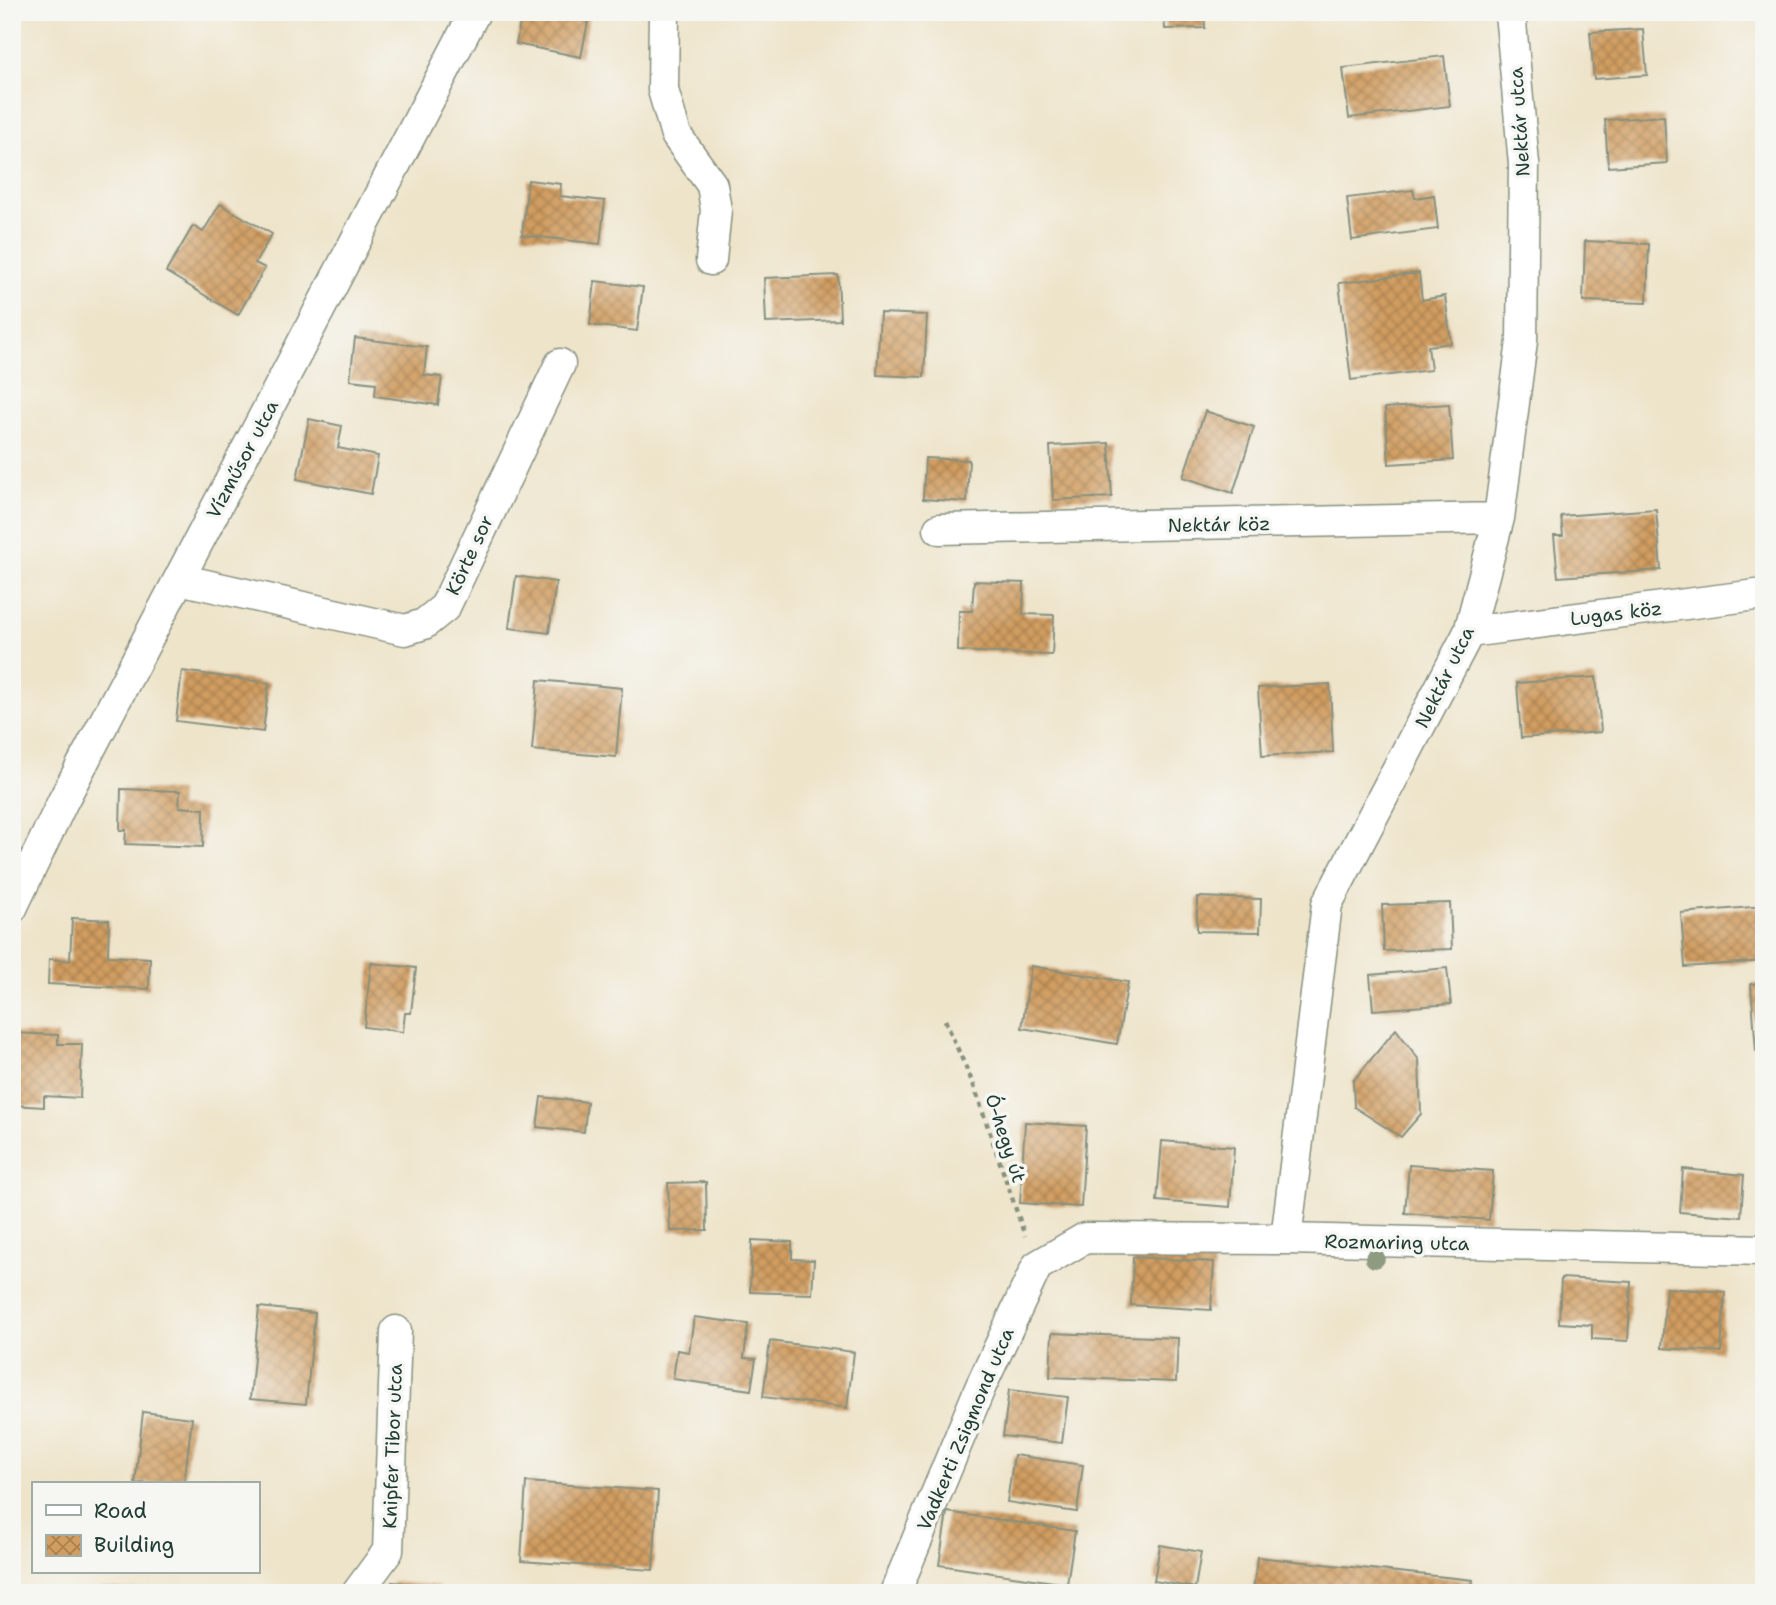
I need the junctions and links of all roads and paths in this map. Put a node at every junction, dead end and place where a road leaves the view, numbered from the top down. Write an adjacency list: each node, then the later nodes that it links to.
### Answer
1 (475, 12): 8 (street, Vízműsor utca)
2 (664, 12): 4 (street)
3 (1510, 12): 6 (street, Nektár utca)
4 (711, 260)
5 (560, 365): 8 (street, Körte sor)
6 (1499, 518): 7 (street, Nektár köz); 10 (street, Nektár utca)
7 (939, 529)
8 (179, 579): 11 (street, Vízműsor utca)
9 (1764, 594): 10 (street, Lugas köz)
10 (1469, 632): 13 (street, Nektár utca)
11 (12, 908)
12 (945, 1020): 15 (path, Ó-hegy út)
13 (1286, 1239): 14 (street, Rozmaring utca); 15 (street, Rozmaring utca)
14 (1764, 1250)
15 (1037, 1266): 19 (street, Vadkerti Zsigmond utca)
16 (396, 1331): 18 (street, Knipfer Tibor utca)
17 (1764, 1583): 20 (path)
18 (357, 1593)
19 (895, 1593)
20 (1761, 1593)

